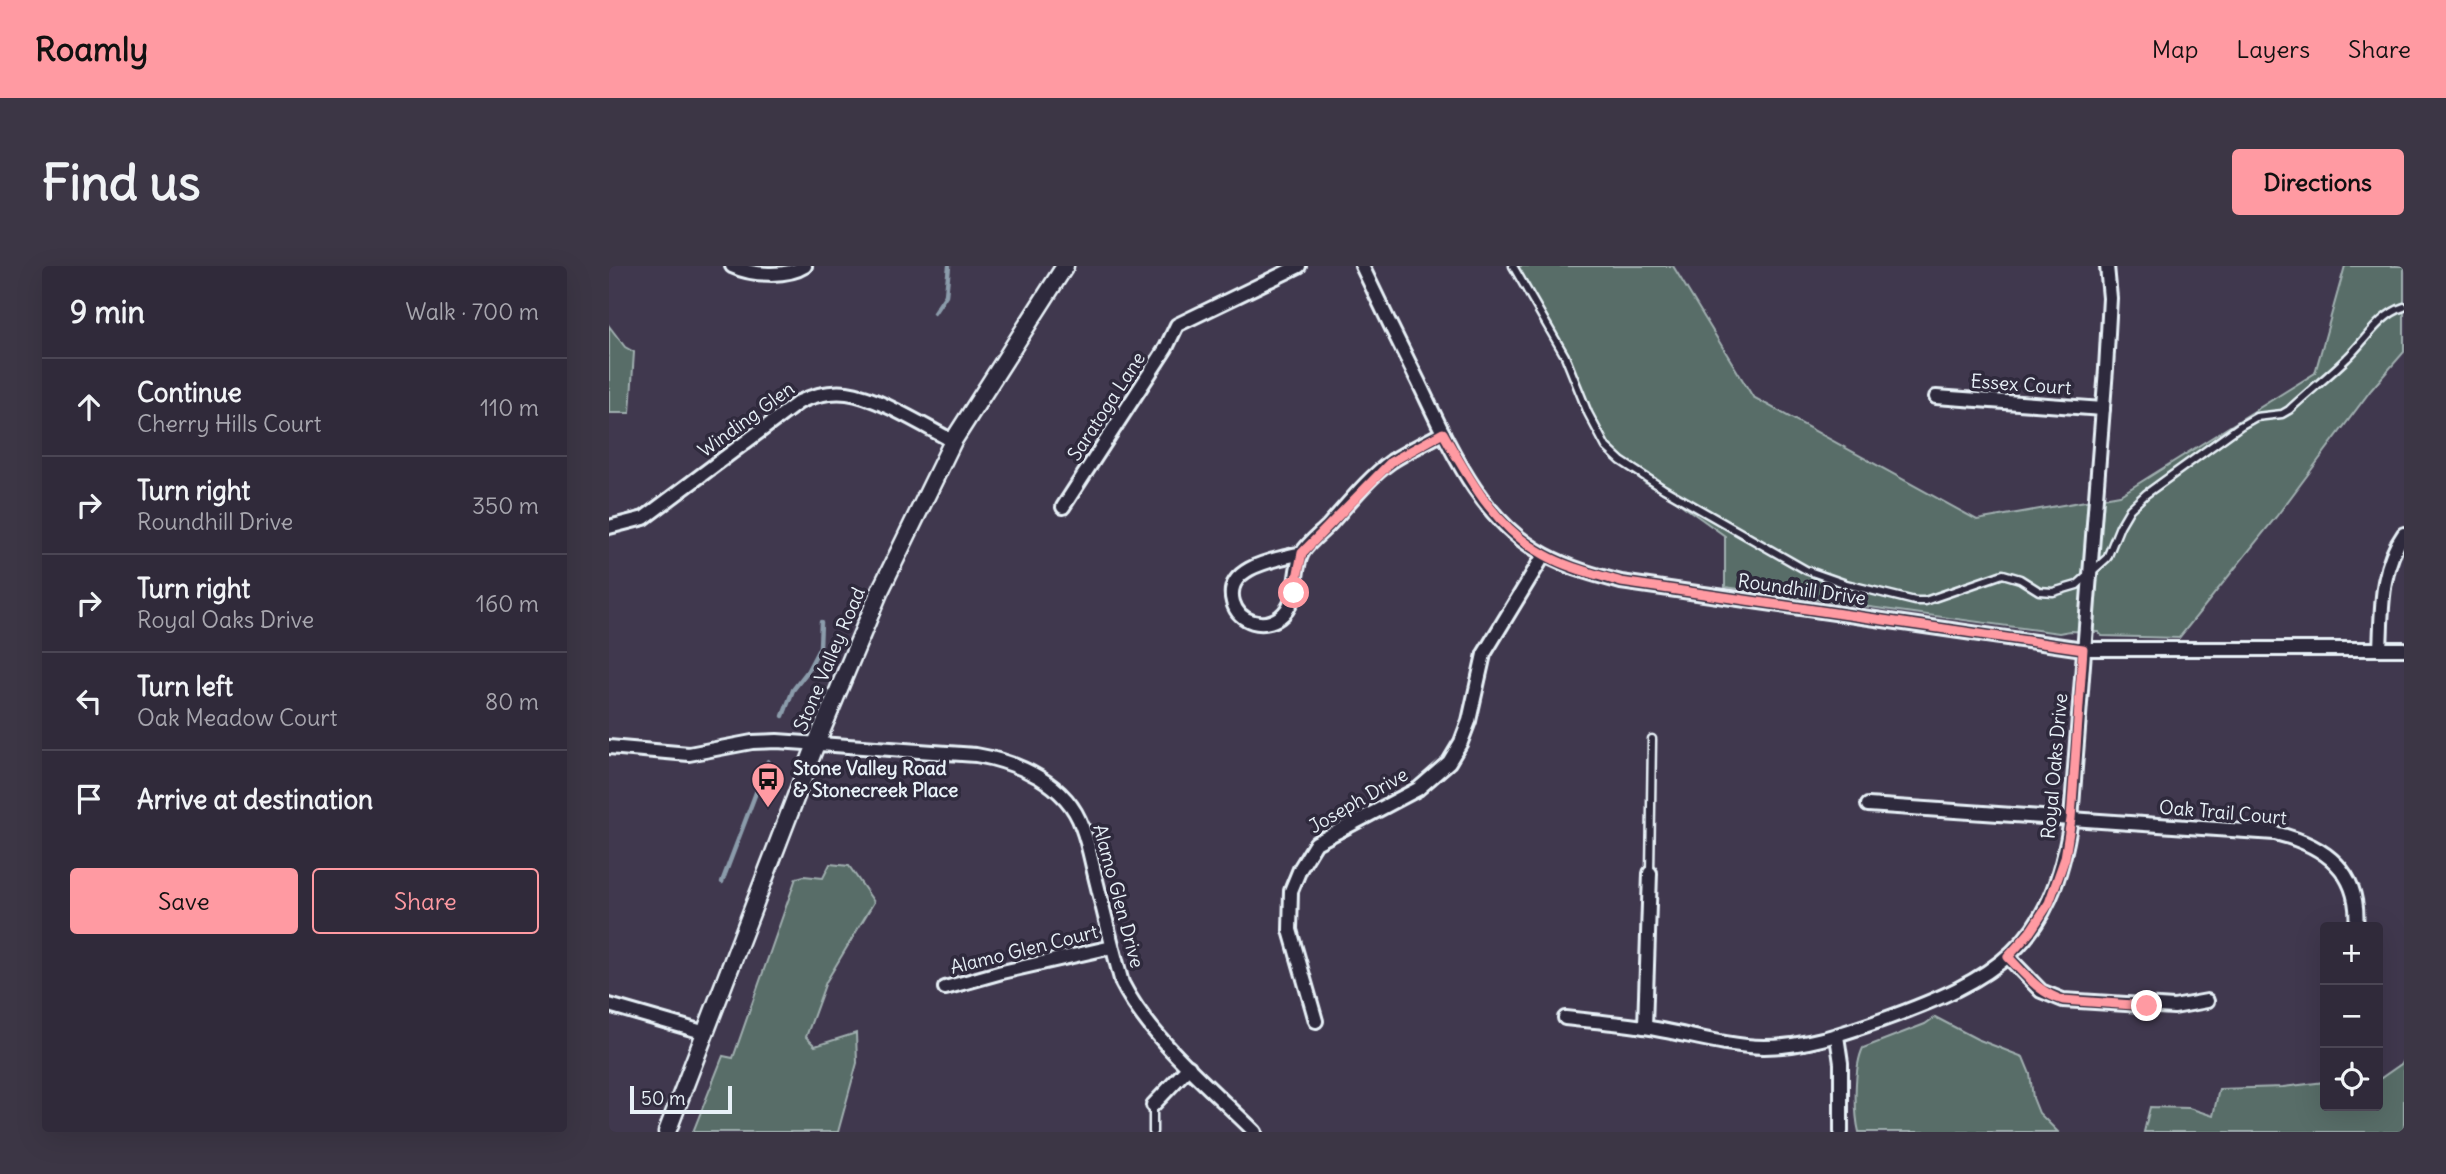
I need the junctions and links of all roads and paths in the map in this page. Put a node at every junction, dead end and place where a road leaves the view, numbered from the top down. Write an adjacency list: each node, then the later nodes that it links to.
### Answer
1 (731, 266): 2 (street)
2 (805, 266)
3 (1065, 266): 12 (street, Stone Valley Road)
4 (1299, 266): 13 (street, Saratoga Lane)
5 (1362, 266): 11 (street, Roundhill Drive)
6 (1513, 266): 18 (lane)
7 (2107, 266): 10 (street, Royal Oaks Drive)
8 (2404, 307): 18 (lane)
9 (1936, 397): 10 (street, Essex Court)
10 (2103, 409): 18 (street, Royal Oaks Drive)
11 (1443, 433): 16 (street); 17 (street, Roundhill Drive)
12 (953, 441): 14 (street, Winding Glen); 23 (street, Stone Valley Road)
13 (1063, 507)
14 (609, 527)
15 (2404, 534): 20 (street)
16 (1302, 553): 16 (street)
17 (1544, 555): 19 (street, Roundhill Drive); 35 (street, Joseph Drive)
18 (2089, 573): 19 (street, Royal Oaks Drive)
19 (2083, 649): 20 (street, Roundhill Drive); 26 (street, Royal Oaks Drive)
20 (2380, 649): 21 (street, Roundhill Drive)
21 (2404, 649)
22 (1652, 738): 27 (lane)
23 (816, 744): 24 (street, Alamo Glen Drive); 29 (street, Alamo Glen Drive); 37 (street, Stone Valley Road)
24 (609, 747)
25 (1868, 805): 26 (street, Oak Trail Court)
26 (2071, 819): 28 (street, Oak Trail Court); 30 (street, Royal Oaks Drive)
27 (1650, 873): 36 (street)
28 (2356, 922)
29 (1112, 947): 31 (street, Alamo Glen Court); 39 (street, Alamo Glen Drive)
30 (2008, 957): 32 (street); 38 (street, Royal Oaks Drive)
31 (945, 988)
32 (2207, 1001)
33 (609, 1005): 37 (street)
34 (1565, 1018): 36 (street, Royal Oaks Drive)
35 (1316, 1021)
36 (1645, 1027): 38 (street, Royal Oaks Drive)
37 (706, 1033): 41 (street, Stone Valley Road)
38 (1836, 1036): 44 (street)
39 (1189, 1067): 40 (street); 43 (street, Alamo Glen Drive)
40 (1153, 1105): 42 (lane)
41 (667, 1132)
42 (1153, 1132)
43 (1255, 1132)
44 (1841, 1132)

